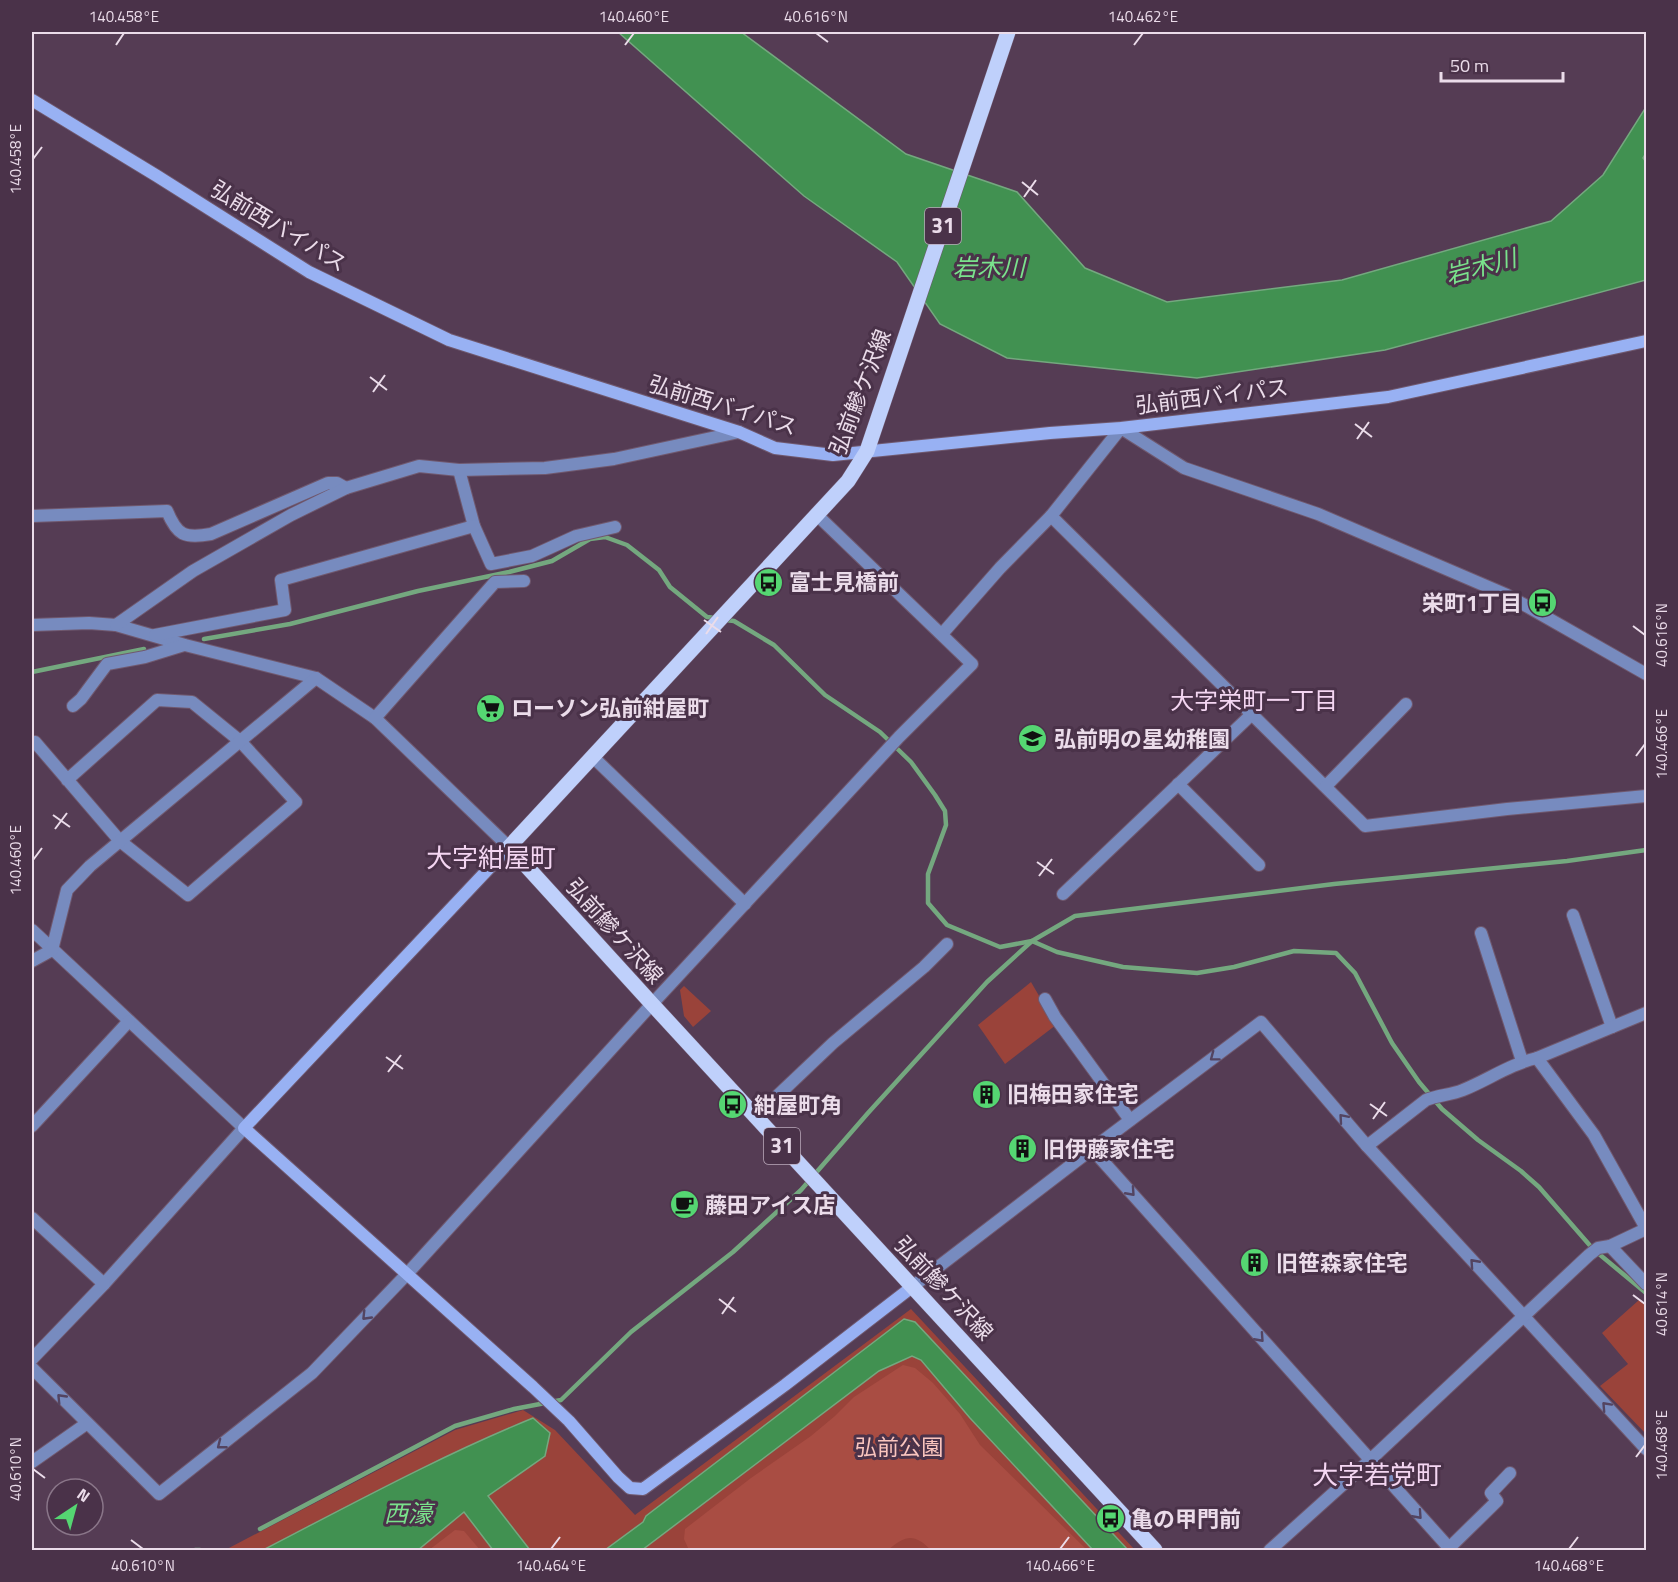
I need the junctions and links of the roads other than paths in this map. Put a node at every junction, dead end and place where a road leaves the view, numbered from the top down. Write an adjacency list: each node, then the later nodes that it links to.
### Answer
1 (1008, 32): 6 (main road, 弘前鰺ケ沢線 / 31)
2 (32, 100): 5 (street, 弘前西バイパス)
3 (1647, 341): 4 (street, 弘前西バイパス)
4 (1121, 428): 6 (street, 弘前西バイパス); 11 (street); 20 (street)
5 (739, 432): 6 (street, 弘前西バイパス); 7 (street)
6 (867, 451): 9 (main road, 弘前鰺ケ沢線 / 31)
7 (459, 470): 8 (street); 12 (street)
8 (346, 488): 10 (street); 16 (street)
9 (816, 514): 17 (street); 28 (main road, 弘前鰺ケ沢線 / 31)
10 (32, 516)
11 (1051, 516): 17 (street); 24 (street)
12 (474, 526): 13 (street); 18 (street)
13 (615, 527)
14 (524, 581): 25 (street)
15 (32, 625): 16 (street)
16 (116, 625): 18 (street)
17 (942, 634): 37 (street)
18 (151, 636): 19 (street)
19 (185, 645): 21 (street); 23 (street)
20 (1647, 674)
21 (316, 678): 25 (street); 26 (street)
22 (1406, 704): 31 (street)
23 (73, 705)
24 (1251, 715): 30 (street); 31 (street)
25 (375, 718): 34 (street)
26 (240, 741): 29 (street); 33 (street); 33 (street)
27 (34, 742): 29 (street)
28 (593, 757): 34 (main road, 弘前鰺ケ沢線 / 31); 37 (street)
29 (67, 780): 33 (street)
30 (1178, 784): 35 (street); 36 (street)
31 (1326, 786): 32 (street)
32 (1647, 796)
33 (120, 841): 42 (street)
34 (509, 847): 45 (main road, 弘前鰺ケ沢線 / 31); 54 (street)
35 (1259, 865)
36 (1063, 894)
37 (745, 904): 45 (street)
38 (1573, 915): 48 (street)
39 (32, 930): 42 (street)
40 (1480, 933): 50 (street)
41 (947, 944): 51 (street)
42 (52, 950): 43 (street); 47 (street)
43 (32, 961)
44 (1045, 999): 52 (street)
45 (652, 1004): 51 (main road, 弘前鰺ケ沢線 / 31); 60 (street)
46 (1647, 1013): 48 (street)
47 (129, 1021): 53 (street); 54 (street)
48 (1612, 1027): 49 (street)
49 (1538, 1058): 50 (street); 58 (street)
50 (1522, 1061): 55 (street)
51 (755, 1117): 63 (main road, 弘前鰺ケ沢線 / 31)
52 (1130, 1120): 55 (street, one-way to 52); 56 (street)
53 (32, 1126)
54 (244, 1128): 60 (street); 61 (street)
55 (1367, 1146): 64 (street, one-way to 55)
56 (1092, 1149): 63 (street); 69 (street, one-way to 69)
57 (32, 1218): 61 (street)
58 (1647, 1229): 59 (street)
59 (1599, 1250): 62 (street); 64 (street)
60 (407, 1274): 63 (street); 67 (street, one-way to 67)
61 (104, 1284): 65 (street)
62 (1647, 1284)
63 (912, 1287): 73 (main road, 弘前鰺ケ沢線 / 31)
64 (1524, 1317): 68 (street, one-way to 64); 69 (street)
65 (32, 1359)
66 (32, 1368): 67 (street, one-way to 66)
67 (86, 1424): 70 (street)
68 (1647, 1449)
69 (1370, 1461): 72 (street, one-way to 72); 74 (street)
70 (32, 1462)
71 (1510, 1473): 72 (street)
72 (1450, 1549)
73 (1155, 1551)
74 (1270, 1551)

